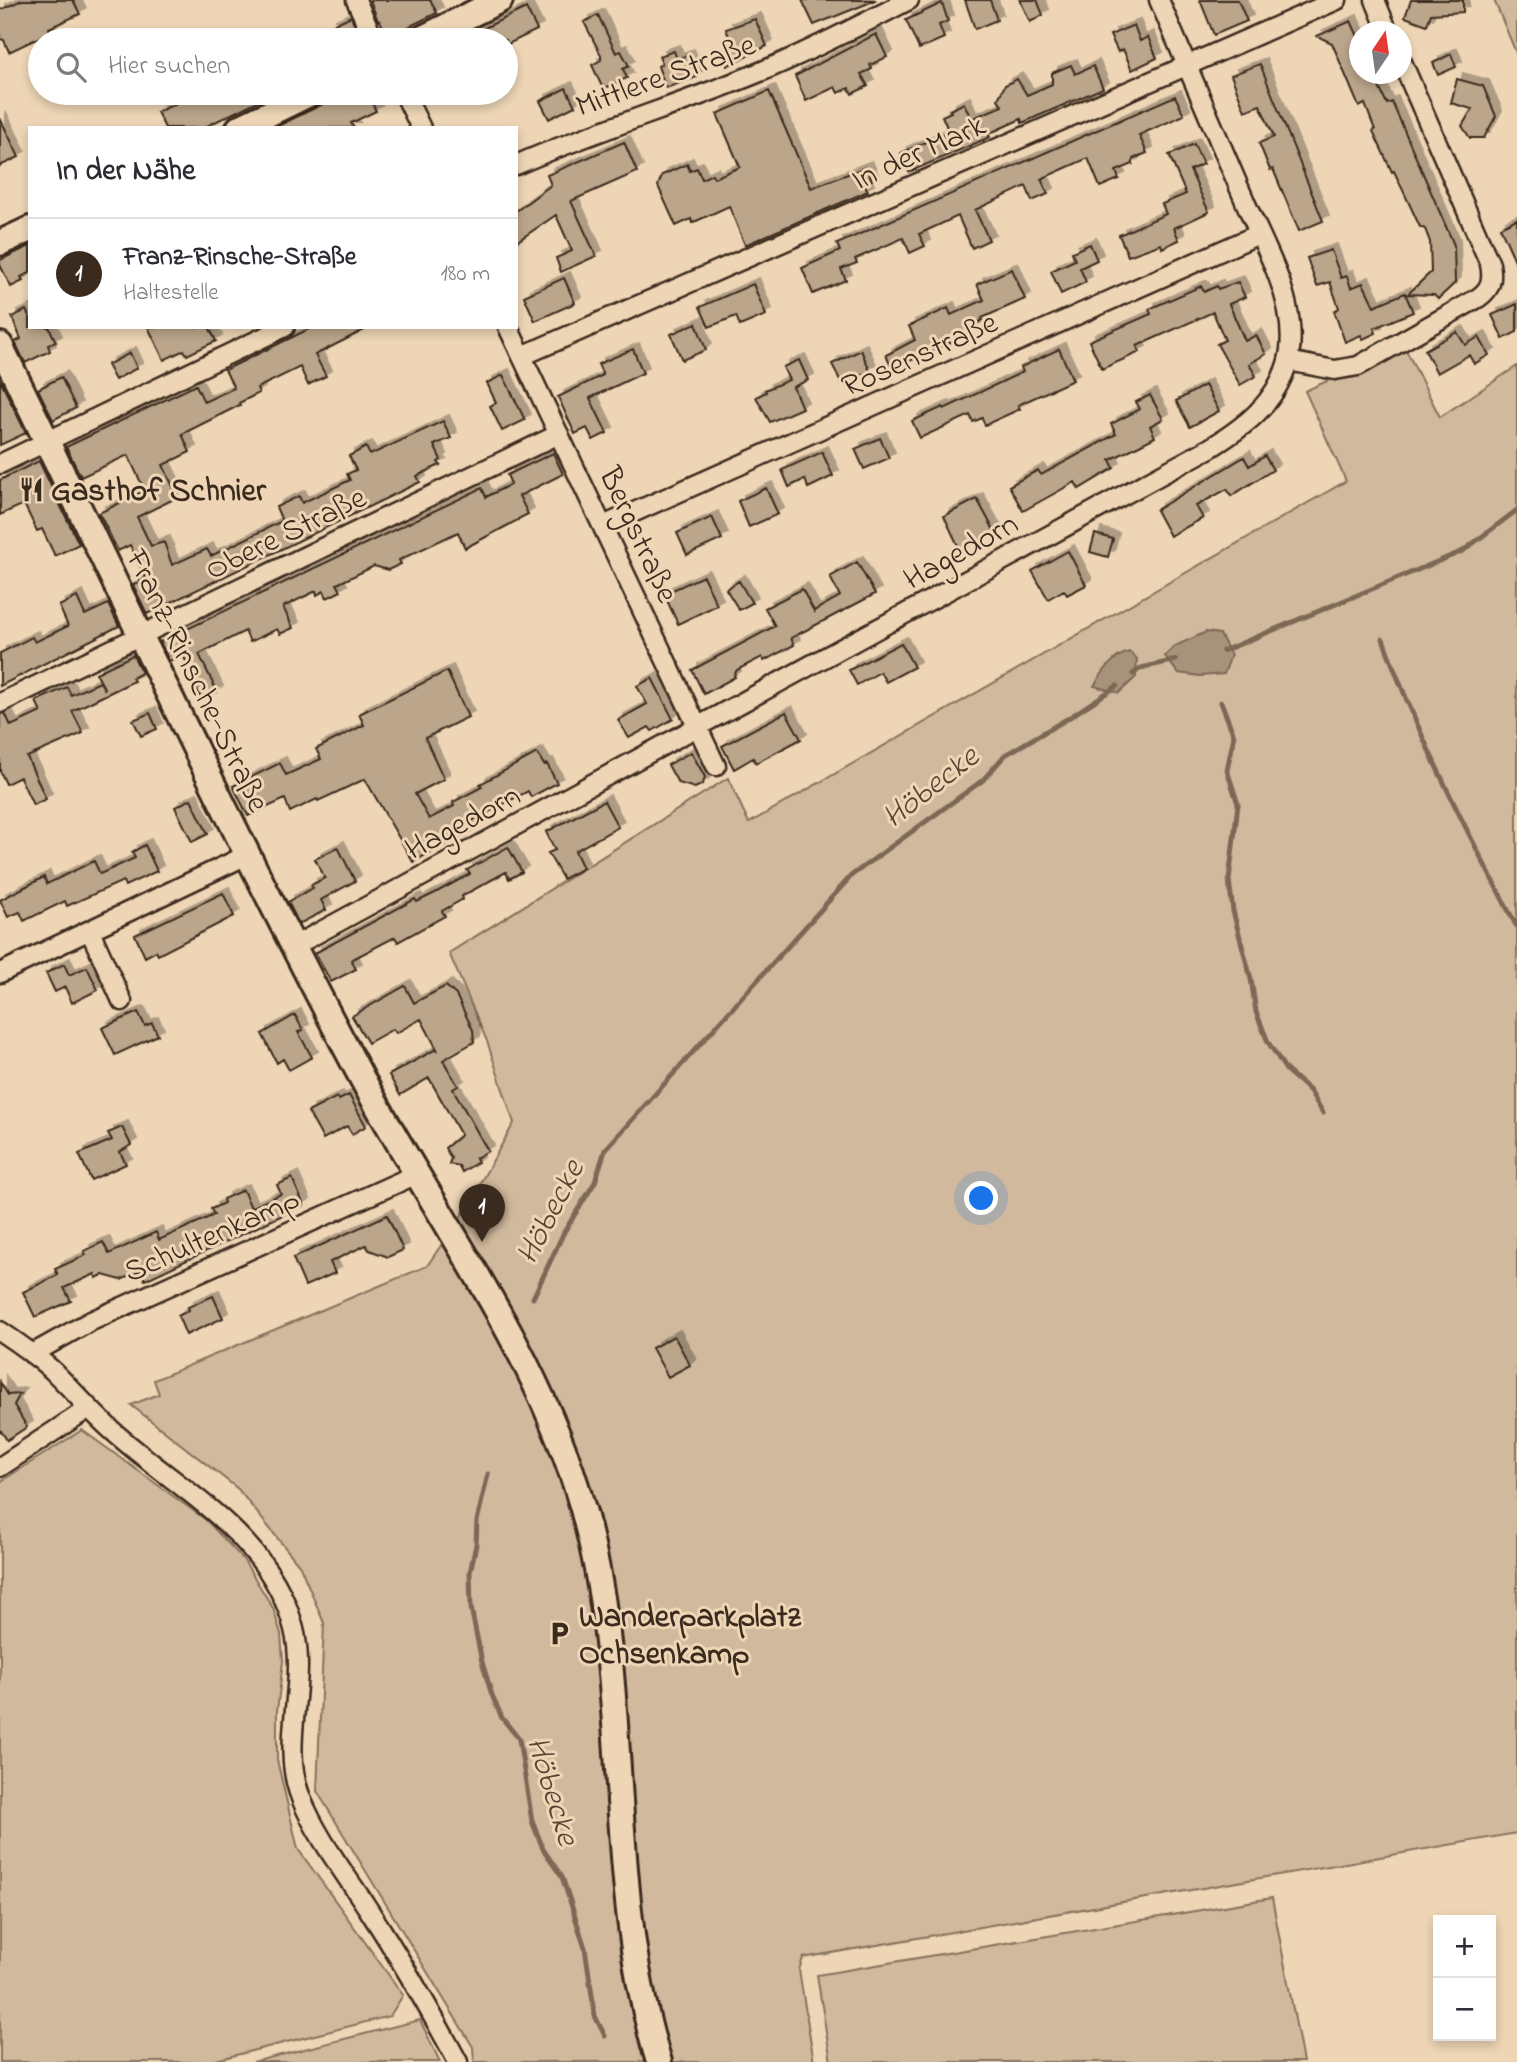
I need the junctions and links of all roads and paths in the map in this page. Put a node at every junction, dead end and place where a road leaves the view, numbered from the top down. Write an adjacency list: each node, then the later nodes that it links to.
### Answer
1 (356, 0): 8 (street)
2 (500, 0): 9 (street)
3 (909, 0): 16 (street, Mittlere Straße)
4 (1159, 0): 10 (street, Hagedorn)
5 (1337, 0): 10 (street, In der Mark)
6 (1375, 0): 7 (street)
7 (1384, 21)
8 (369, 28)
9 (443, 28)
10 (1187, 65): 18 (street, Hagedorn); 23 (street, In der Mark)
11 (1412, 84): 24 (street)
12 (286, 105): 14 (street)
13 (410, 105): 15 (street)
14 (243, 126)
15 (420, 126)
16 (518, 164)
17 (28, 230): 19 (street)
18 (1259, 234): 24 (street, Hagedorn); 28 (street, Rosenstraße)
19 (0, 243)
20 (281, 329): 26 (street)
21 (509, 329): 23 (street, Bergstraße)
22 (0, 345): 26 (street, Franz-Rinsche-Straße)
23 (522, 356): 25 (street, Bergstraße)
24 (1288, 362): 31 (street, Hagedorn)
25 (559, 433): 28 (street, Bergstraße); 29 (street, Obere Straße)
26 (47, 442): 27 (street); 29 (street, Franz-Rinsche-Straße)
27 (0, 464)
28 (603, 526): 31 (street, Bergstraße)
29 (140, 635): 30 (street, Obere Straße); 33 (street, Franz-Rinsche-Straße)
30 (0, 703)
31 (698, 727): 32 (street, Bergstraße); 35 (street, Hagedorn)
32 (716, 766)
33 (247, 855): 34 (street, Franz-Rinsche-Straße); 35 (street, Franz-Rinsche-Straße)
34 (90, 931): 36 (street, Franz-Rinsche-Straße); 37 (street)
35 (294, 946): 38 (street, Franz-Rinsche-Straße)
36 (0, 974)
37 (122, 1001)
38 (417, 1174): 40 (street, Schultenkamp); 44 (street, Franz-Rinsche-Straße)
39 (0, 1331): 40 (street)
40 (32, 1354): 41 (street)
41 (89, 1408): 42 (street); 43 (street)
42 (0, 1467)
43 (458, 2062)
44 (659, 2062)

